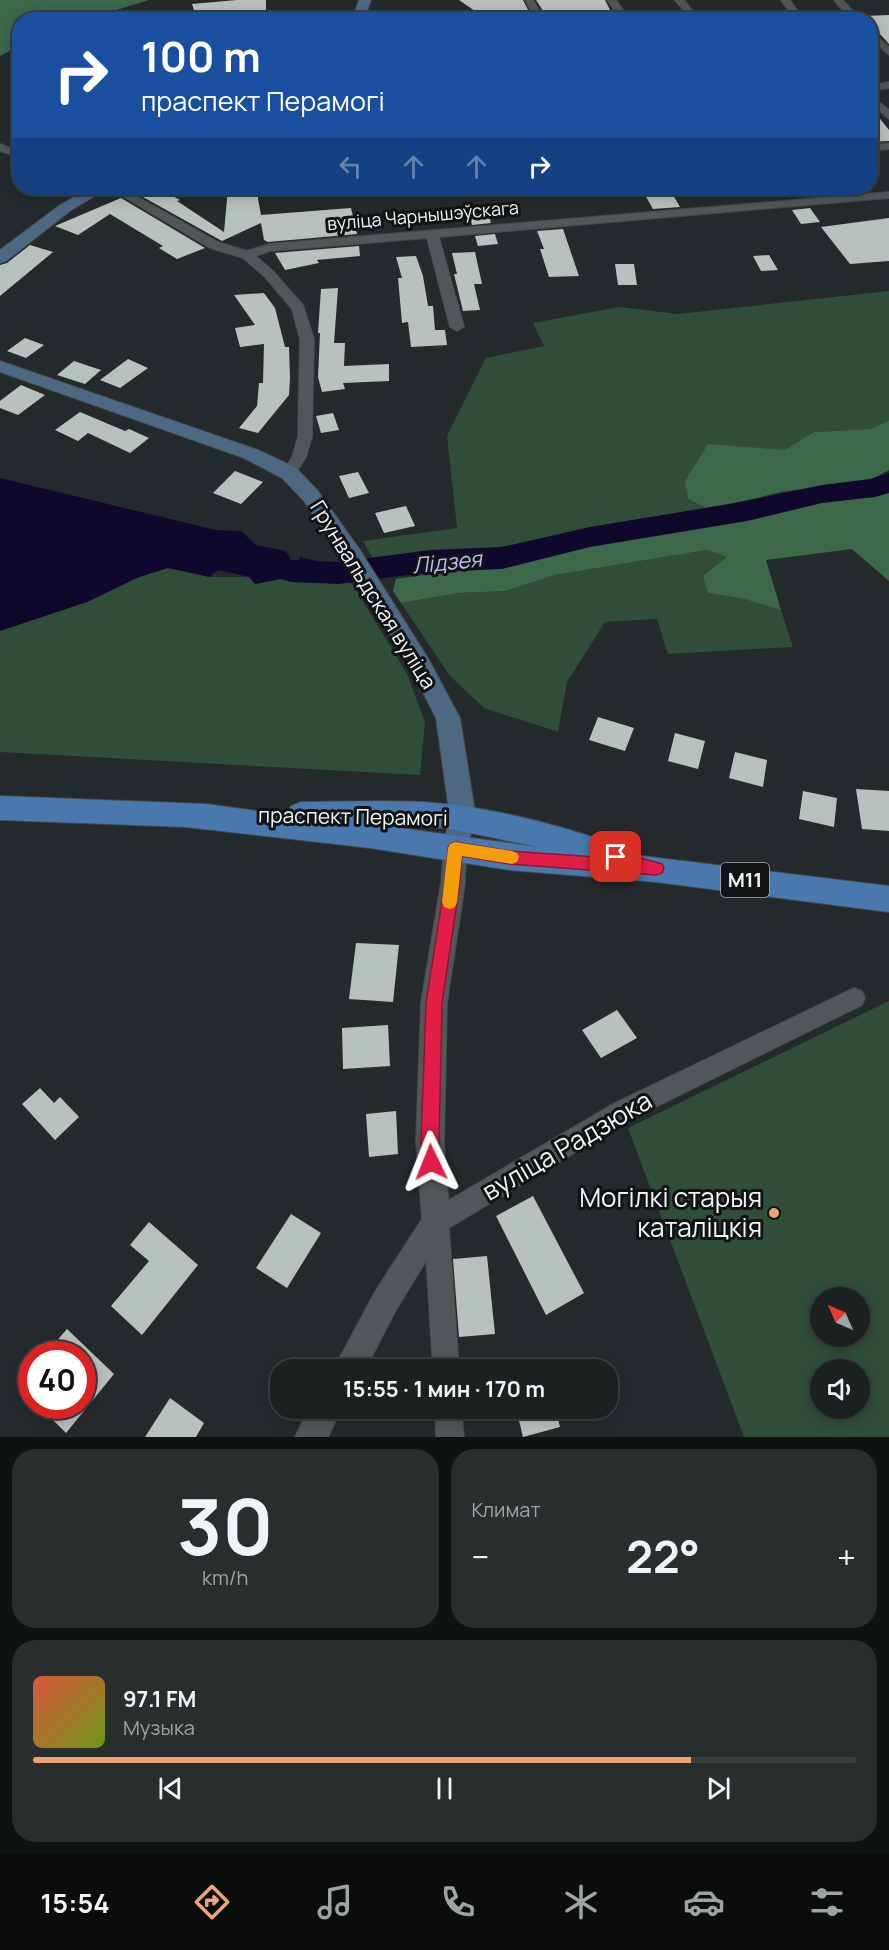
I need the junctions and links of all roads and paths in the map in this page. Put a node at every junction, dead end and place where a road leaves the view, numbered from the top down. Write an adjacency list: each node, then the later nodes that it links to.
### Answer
1 (679, 0): 3 (street)
2 (838, 0): 4 (street)
3 (689, 12)
4 (849, 12)
5 (878, 41): 6 (street)
6 (889, 52)
7 (878, 105): 8 (street)
8 (889, 116)
9 (88, 195): 14 (main road)
10 (127, 195): 13 (street)
11 (889, 195): 12 (street, вуліца Чарнышэўскага)
12 (432, 233): 13 (street, вуліца Чарнышэўскага); 15 (street)
13 (248, 255): 17 (street)
14 (0, 258)
15 (457, 327)
16 (0, 366): 17 (main road, Грунвальдская вуліца)
17 (289, 473): 20 (main road, Грунвальдская вуліца)
18 (0, 807): 19 (main road, праспект Перамогі)
19 (188, 816): 20 (main road, праспект Перамогі); 21 (main road, праспект Перамогі)
20 (463, 818): 21 (main road, Грунвальдская вуліца); 22 (main road, праспект Перамогі / М11)
21 (455, 848): 22 (main road, праспект Перамогі / М11); 27 (street)
22 (656, 868): 23 (main road, праспект Перамогі / М11)
23 (833, 892): 24 (main road, праспект Перамогі / М11); 25 (main road, праспект Перамогі / М11)
24 (889, 899)
25 (889, 905)
26 (854, 998): 27 (street, вуліца Радзюка)
27 (436, 1222): 28 (street, вуліца Радзюка); 29 (street)
28 (354, 1359)
29 (445, 1359)
30 (321, 1419): 32 (street)
31 (449, 1419): 33 (street)
32 (311, 1437)
33 (450, 1437)

